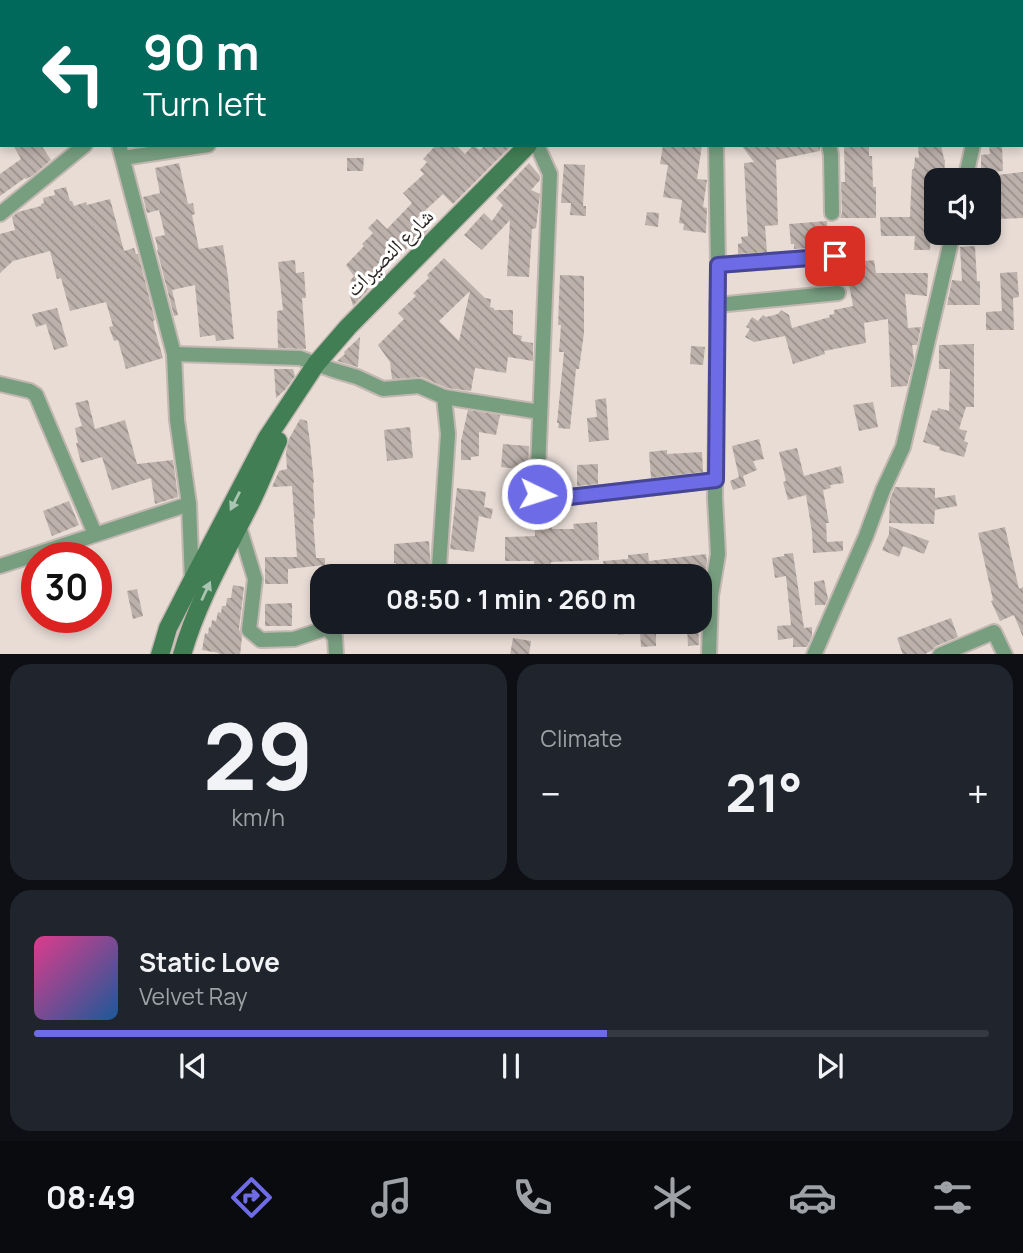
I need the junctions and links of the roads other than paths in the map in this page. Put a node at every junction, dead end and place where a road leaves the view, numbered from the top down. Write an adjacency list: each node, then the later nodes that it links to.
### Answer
1 (83, 147): 11 (street)
2 (183, 147): 8 (street)
3 (526, 147): 18 (main road, شارع النصيرات)
4 (538, 147): 22 (street)
5 (716, 147): 14 (street)
6 (829, 147): 10 (street)
7 (973, 147): 9 (street)
8 (121, 152): 17 (street)
9 (968, 168)
10 (832, 213)
11 (0, 214)
12 (950, 245): 36 (street)
13 (835, 256): 14 (street)
14 (718, 265): 16 (street)
15 (838, 293): 16 (street)
16 (718, 304): 23 (street)
17 (174, 354): 18 (street); 24 (street)
18 (316, 364): 20 (street); 21 (main road, شارع النصيرات)
19 (0, 384): 26 (street)
20 (444, 397): 22 (street); 27 (street)
21 (293, 399): 25 (main road, شارع النصيرات); 30 (main road, شارع النصيرات, one-way to 30)
22 (540, 412): 23 (street)
23 (716, 480): 29 (street)
24 (189, 504): 26 (street); 30 (street)
25 (239, 526): 33 (main road, شارع النصيرات, one-way to 25); 34 (street)
26 (95, 534): 28 (street)
27 (439, 564)
28 (0, 566)
29 (712, 575)
30 (192, 581): 32 (main road, شارع النصيرات)
31 (708, 634): 35 (street)
32 (160, 654)
33 (182, 654)
34 (336, 654)
35 (709, 654)
36 (814, 654)
37 (940, 654): 38 (street)
38 (1005, 654)

